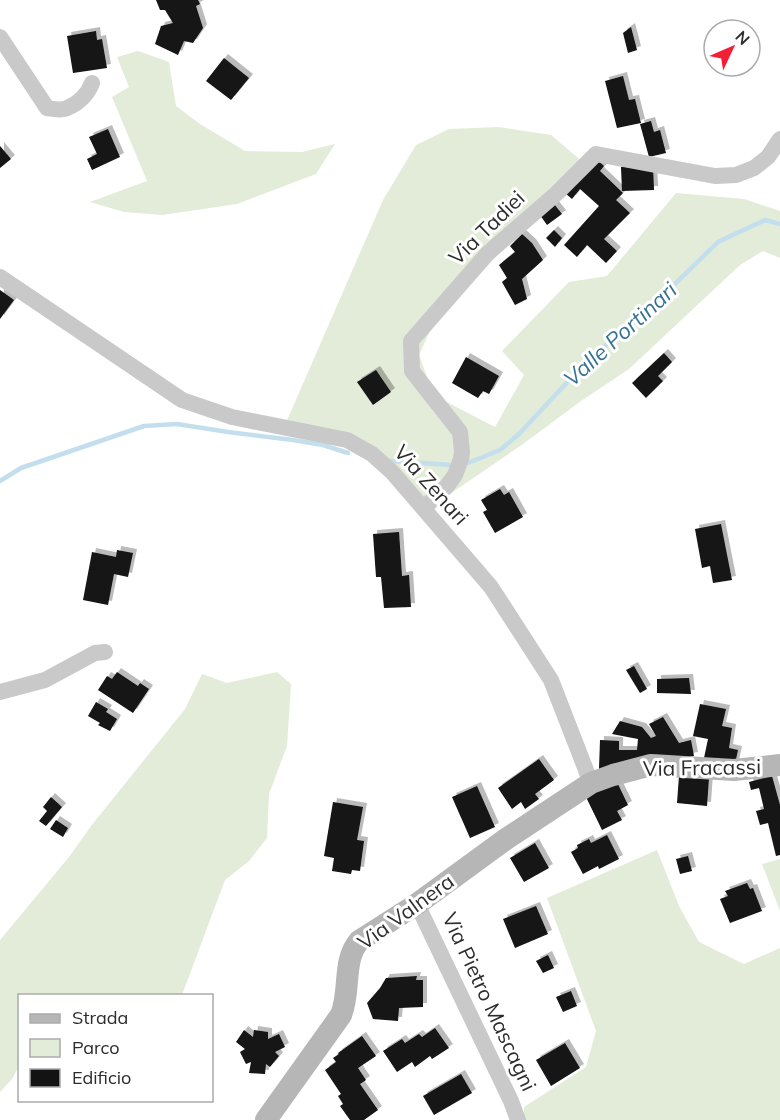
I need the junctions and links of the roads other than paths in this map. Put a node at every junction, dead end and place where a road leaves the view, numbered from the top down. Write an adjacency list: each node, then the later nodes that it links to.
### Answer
1 (0, 37): 2 (street)
2 (92, 83)
3 (780, 139): 5 (street, Via Tadiei)
4 (0, 277): 5 (street, Via Zenari)
5 (424, 508): 9 (street, Via Zenari)
6 (105, 652): 7 (street)
7 (0, 692)
8 (780, 765): 9 (street, Via Fracassi)
9 (591, 783): 10 (street, Via Valnera)
10 (417, 904): 11 (street, Via Valnera); 12 (street, Via Pietro Mascagni)
11 (266, 1120)
12 (518, 1120)

